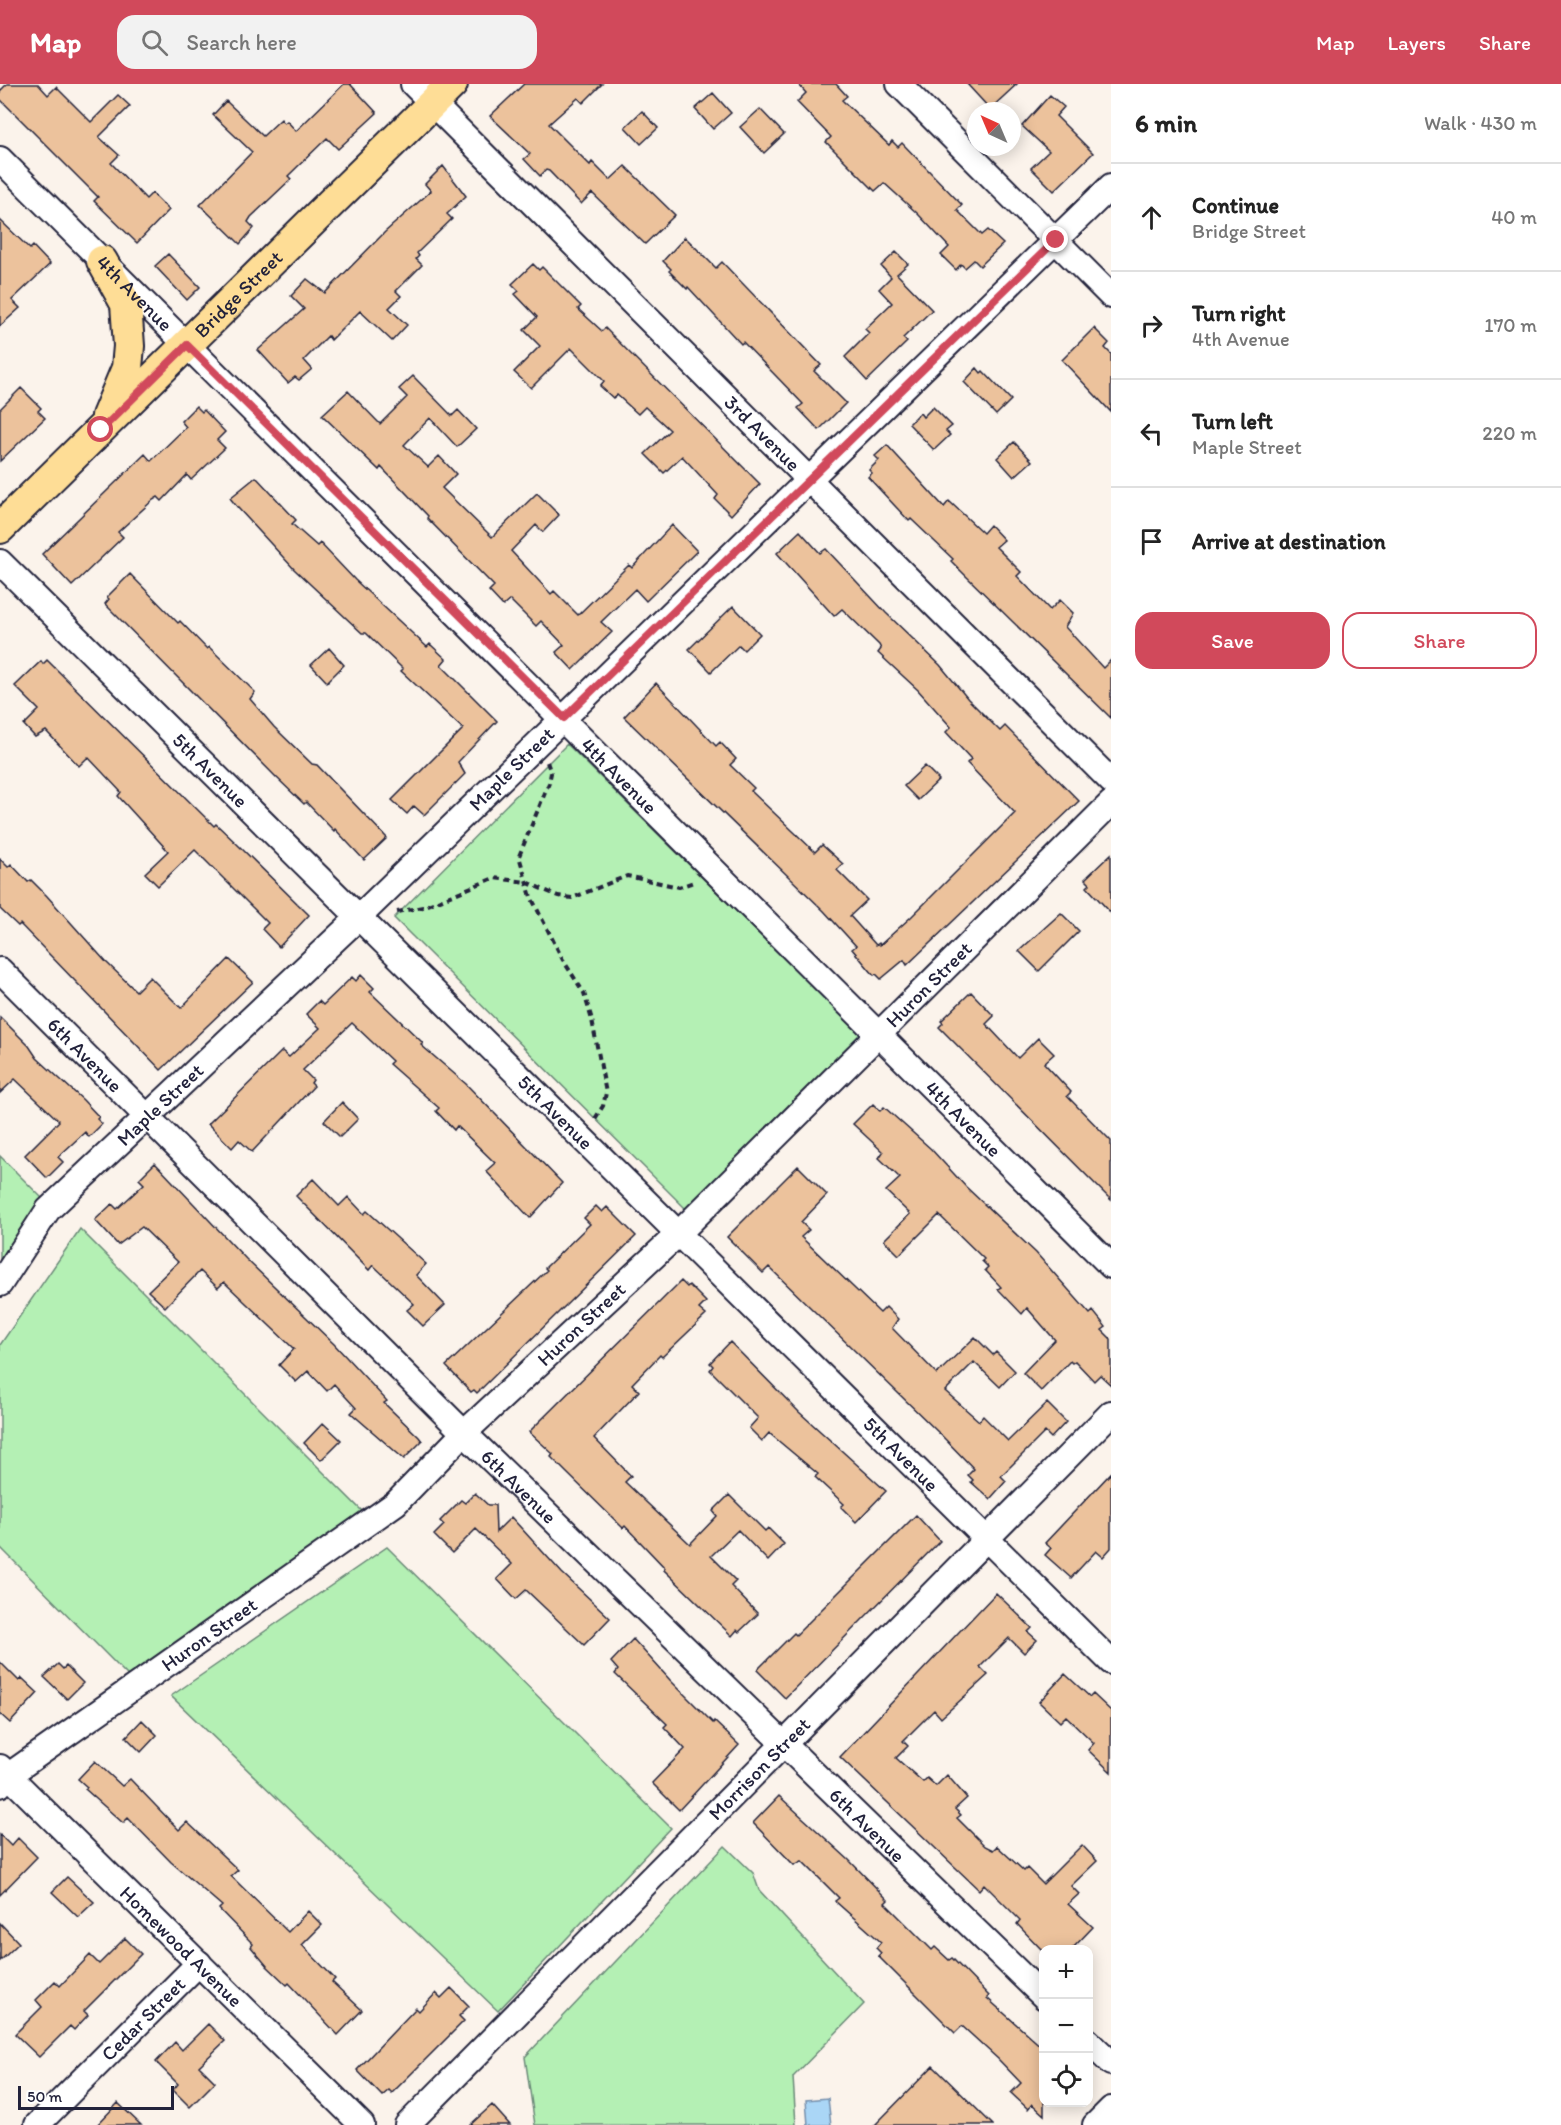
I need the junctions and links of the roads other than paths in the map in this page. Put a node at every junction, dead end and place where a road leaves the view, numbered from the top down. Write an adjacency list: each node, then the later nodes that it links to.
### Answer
1 (899, 84): 5 (street)
2 (433, 90): 8 (main road, Bridge Street); 10 (street, 3rd Avenue)
3 (0, 159): 6 (street, 4th Avenue)
4 (1111, 186): 5 (street, Maple Street)
5 (1056, 240): 7 (street); 10 (street, Maple Street)
6 (102, 261): 8 (street, 4th Avenue); 9 (main road)
7 (1111, 296)
8 (187, 345): 9 (main road, Bridge Street); 13 (street, 4th Avenue)
9 (101, 430): 11 (main road, Bridge Street)
10 (809, 481): 13 (street, Maple Street); 14 (street, 3rd Avenue)
11 (0, 528)
12 (0, 562): 16 (street, 5th Avenue)
13 (564, 718): 16 (street, Maple Street); 18 (street, 4th Avenue)
14 (1111, 781)
15 (1111, 803): 18 (street, Huron Street)
16 (358, 918): 19 (street, Maple Street); 20 (street, 5th Avenue)
17 (0, 970): 19 (street, 6th Avenue)
18 (881, 1034): 20 (street, Huron Street); 21 (street, 4th Avenue)
19 (146, 1117): 22 (street, Maple Street); 24 (street, 6th Avenue)
20 (677, 1235): 24 (street, Huron Street); 25 (street, 5th Avenue)
21 (1111, 1266)
22 (0, 1284)
23 (1111, 1413): 25 (street, Morrison Street)
24 (464, 1433): 27 (street, 6th Avenue); 28 (street, Huron Street)
25 (987, 1539): 26 (street, 5th Avenue); 27 (street, Morrison Street)
26 (1111, 1662)
27 (783, 1745): 30 (street, 6th Avenue); 36 (street, Morrison Street)
28 (3, 1776): 29 (street, Homewood Avenue)
29 (199, 1963): 34 (street, Cedar Street); 35 (street, Homewood Avenue)
30 (1039, 1992)
31 (1093, 2045): 32 (street)
32 (1111, 2063)
33 (1111, 2109): 37 (street)
34 (37, 2125)
35 (362, 2125)
36 (406, 2125)
37 (1095, 2125)

